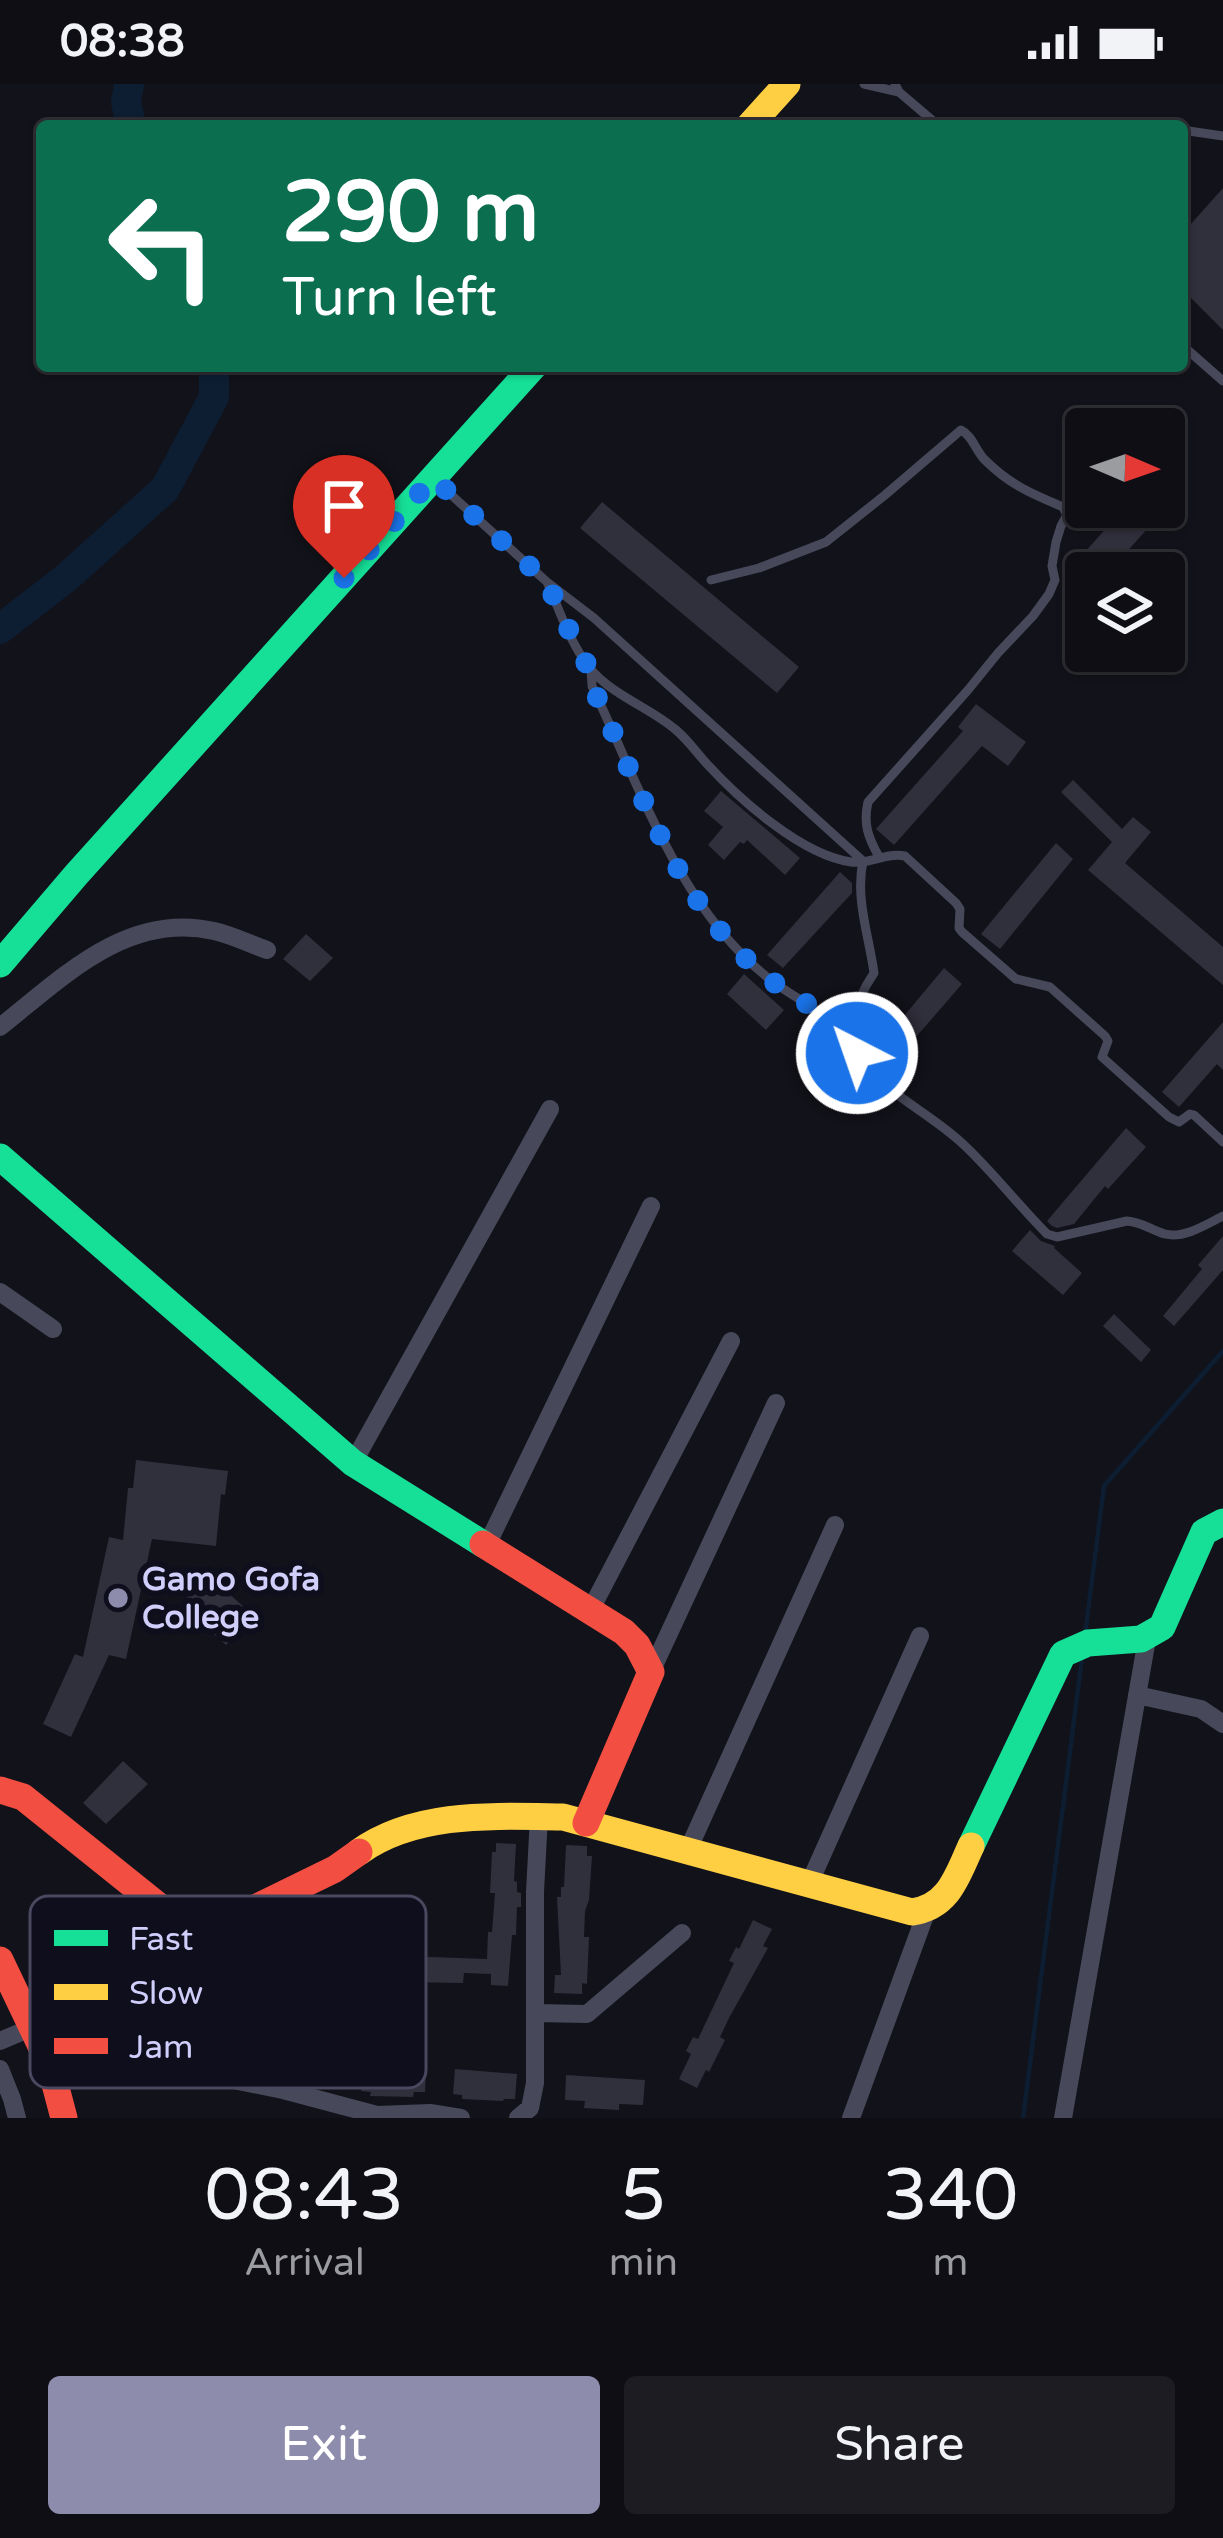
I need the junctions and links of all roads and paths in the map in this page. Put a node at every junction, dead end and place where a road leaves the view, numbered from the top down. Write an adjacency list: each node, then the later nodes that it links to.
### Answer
1 (787, 84): 4 (street)
2 (864, 84): 3 (lane)
3 (897, 88): 5 (lane)
4 (754, 120)
5 (933, 120)
6 (1188, 131): 7 (lane)
7 (1223, 136)
8 (1188, 350): 10 (lane)
9 (529, 372): 11 (street)
10 (1223, 381)
11 (433, 478): 13 (lane); 18 (street)
12 (711, 580): 15 (lane)
13 (547, 582): 14 (lane); 16 (lane)
14 (591, 669): 16 (lane); 20 (lane)
15 (879, 857): 16 (lane); 22 (lane)
16 (863, 861): 20 (lane)
17 (268, 950): 19 (street)
18 (0, 964)
19 (0, 1027)
20 (853, 1032): 25 (lane)
21 (550, 1108): 30 (street)
22 (1223, 1142)
23 (0, 1157): 30 (street)
24 (651, 1206): 33 (street)
25 (1223, 1216)
26 (0, 1292): 27 (street)
27 (53, 1329)
28 (731, 1341): 34 (street)
29 (776, 1403): 37 (street)
30 (353, 1463): 33 (street)
31 (1223, 1522): 36 (street)
32 (835, 1525): 43 (street)
33 (486, 1547): 34 (street)
34 (590, 1611): 37 (street)
35 (920, 1636): 44 (street)
36 (1147, 1640): 38 (street); 47 (street)
37 (651, 1672): 42 (street)
38 (1137, 1696): 39 (street); 62 (street)
39 (1223, 1724)
40 (8, 1795): 45 (street)
41 (539, 1816): 42 (street); 46 (street); 50 (street)
42 (586, 1823): 43 (street)
43 (688, 1850): 44 (street)
44 (808, 1884): 47 (street)
45 (144, 1896)
46 (280, 1896)
47 (927, 1910): 61 (street)
48 (682, 1933): 50 (street)
49 (0, 1960): 51 (street)
50 (535, 2014): 60 (street)
51 (30, 2021)
52 (30, 2028): 53 (street)
53 (0, 2041)
54 (0, 2069): 57 (street)
55 (56, 2088): 58 (street)
56 (273, 2088): 59 (street)
57 (16, 2118)
58 (64, 2118)
59 (461, 2118)
60 (520, 2118)
61 (850, 2118)
62 (1063, 2118)

